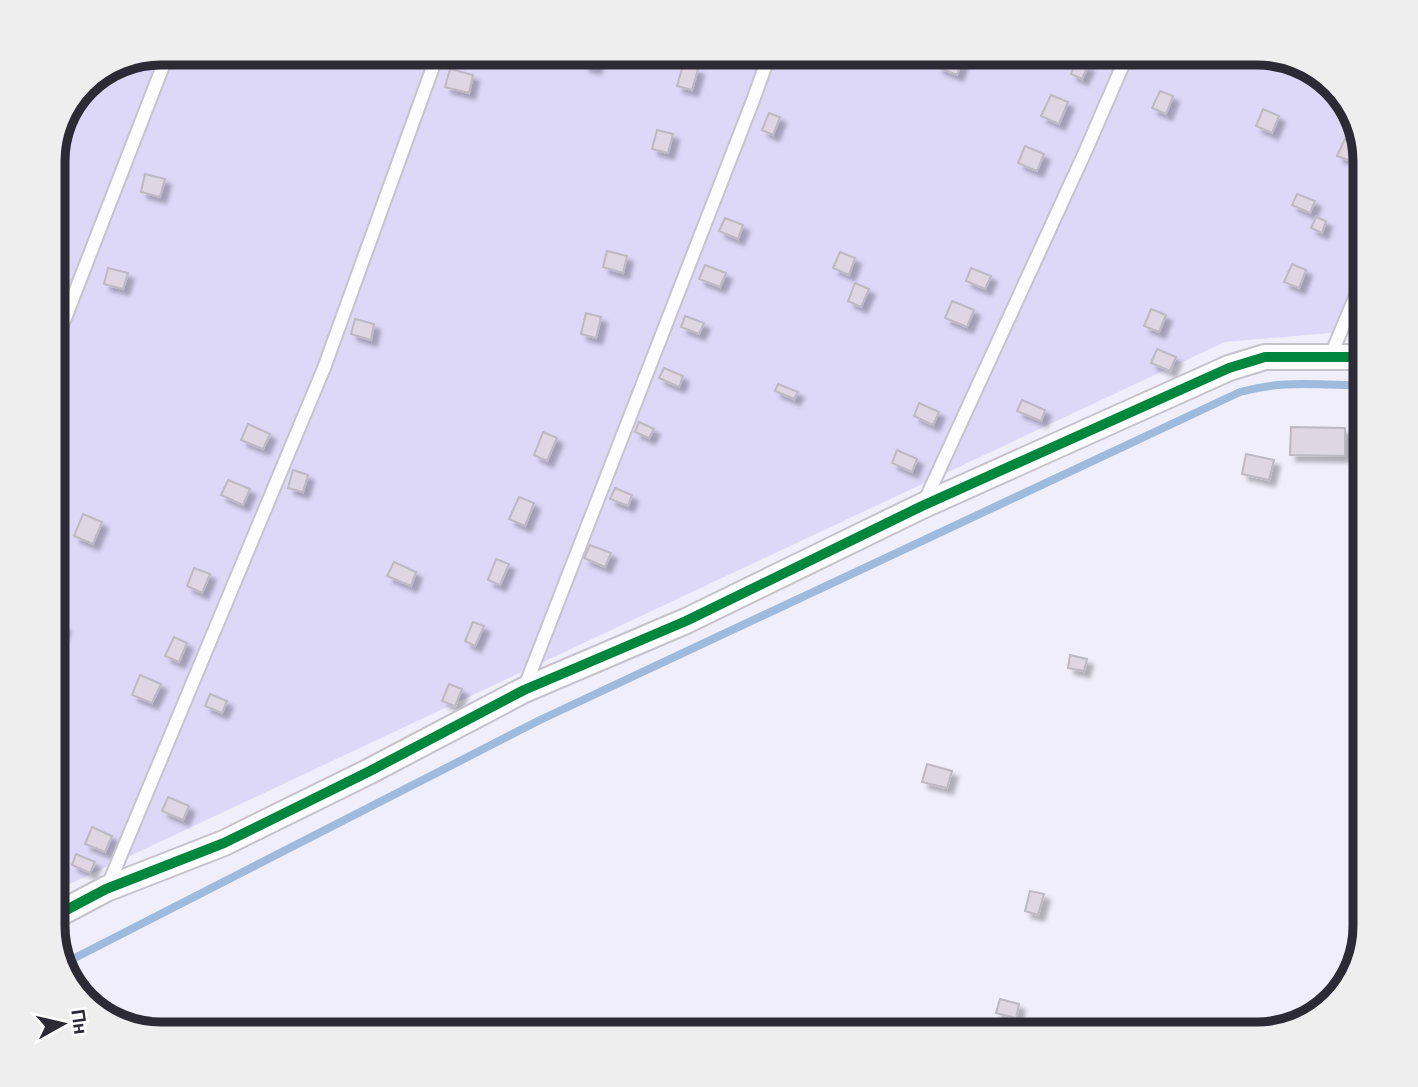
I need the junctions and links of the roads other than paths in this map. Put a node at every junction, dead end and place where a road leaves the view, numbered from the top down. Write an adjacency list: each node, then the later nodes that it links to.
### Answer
1 (163, 65): 6 (lane)
2 (433, 65): 11 (lane)
3 (765, 65): 10 (lane)
4 (1122, 65): 9 (lane)
5 (1353, 304): 7 (lane)
6 (65, 318)
7 (1330, 357): 8 (street); 9 (street)
8 (1353, 357)
9 (922, 506): 10 (street)
10 (524, 690): 11 (street)
11 (106, 889): 12 (street)
12 (65, 911)

